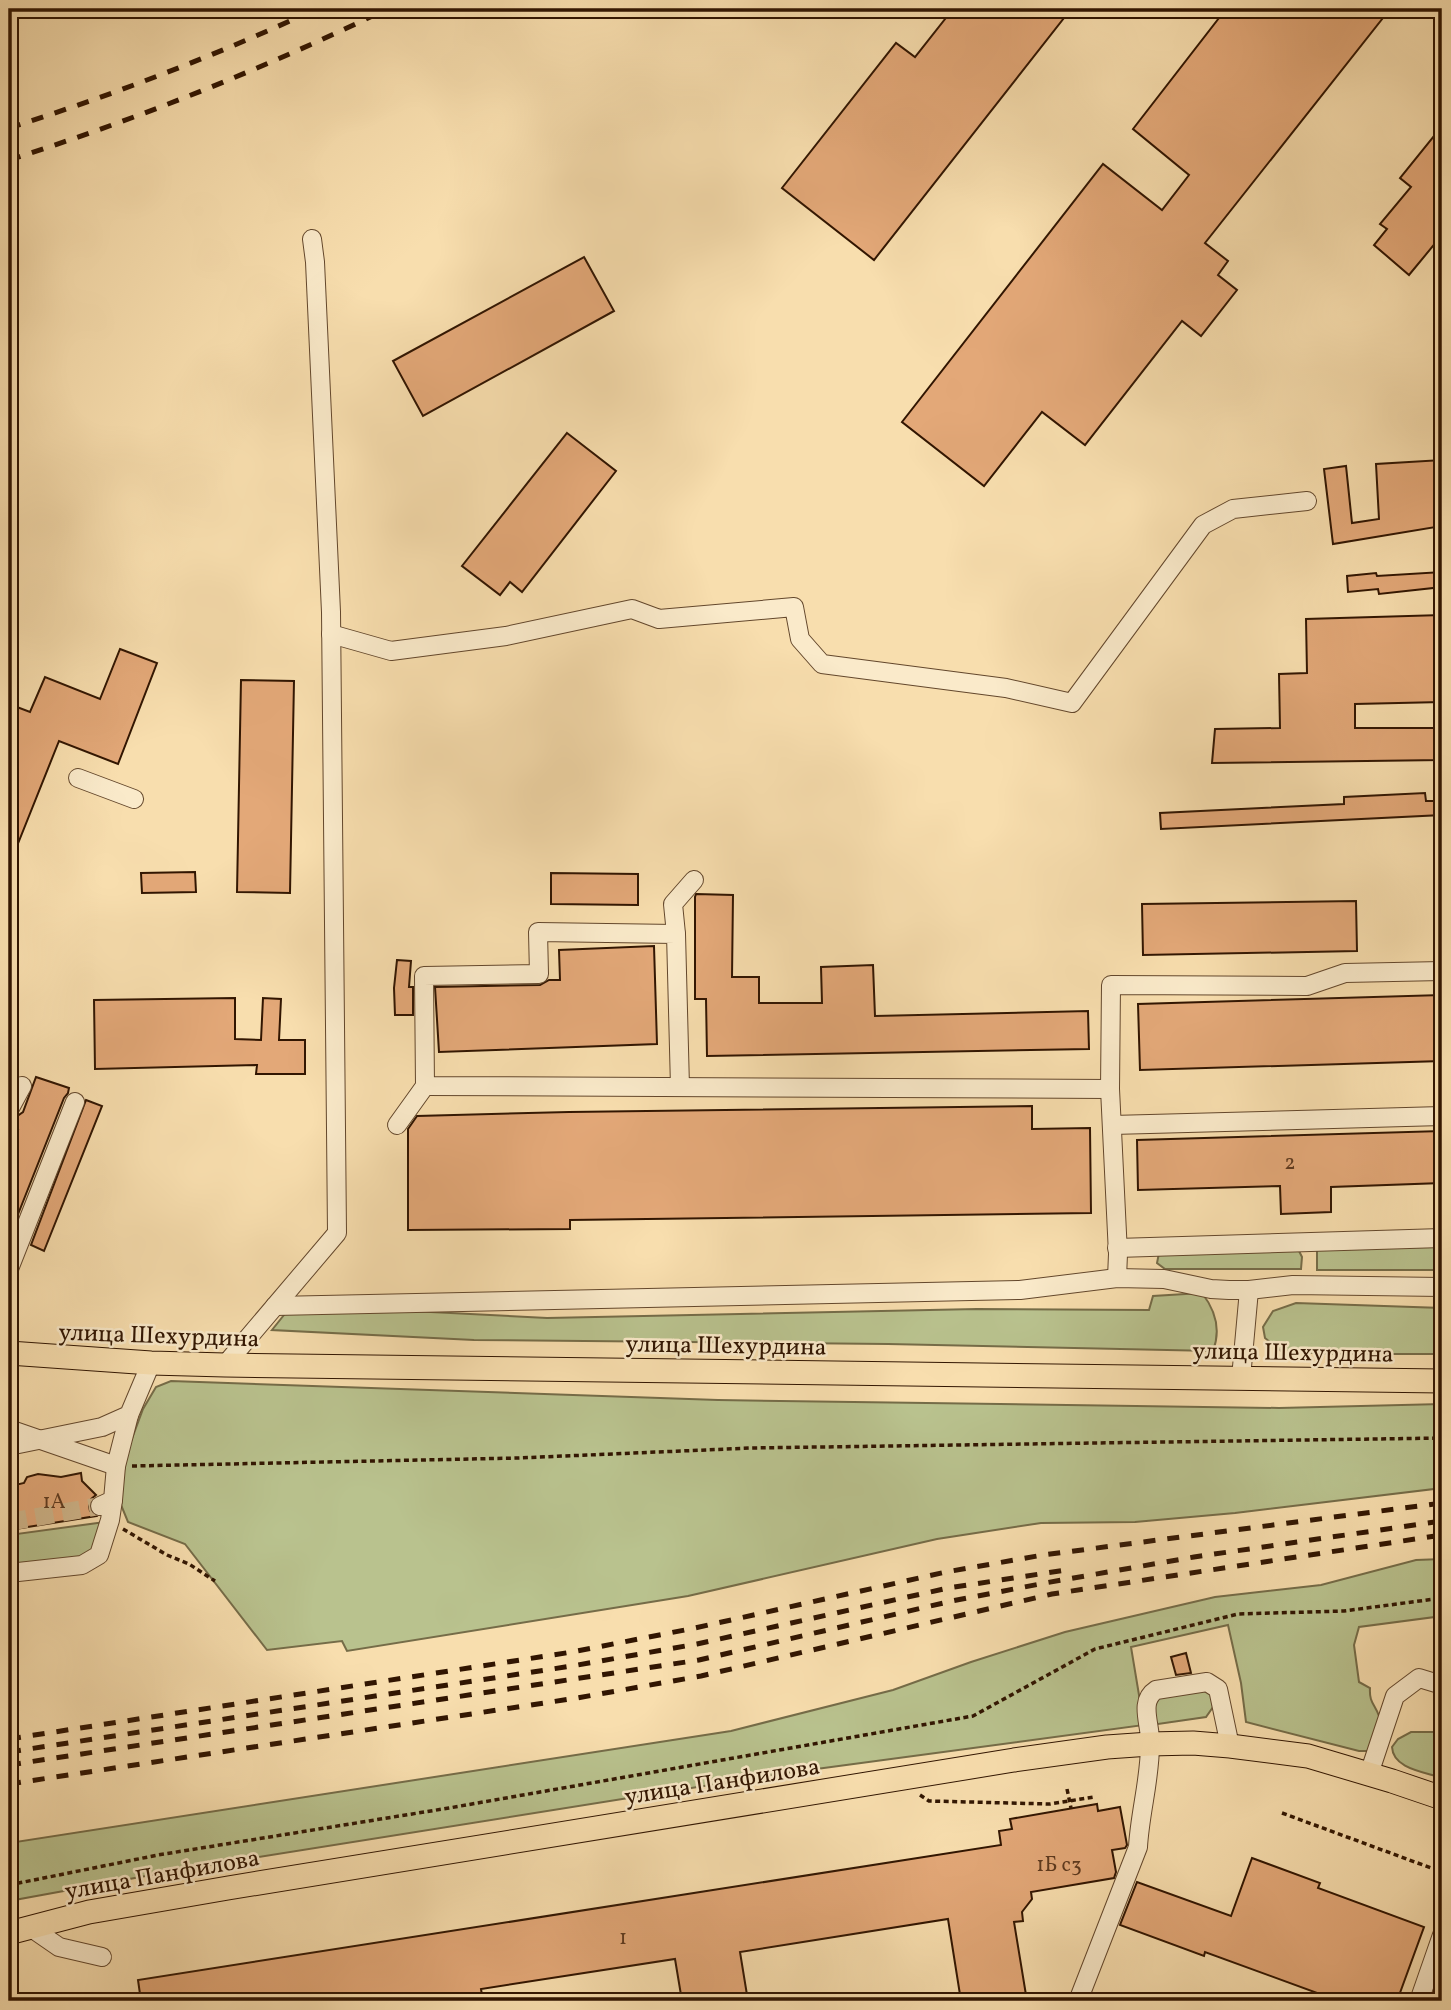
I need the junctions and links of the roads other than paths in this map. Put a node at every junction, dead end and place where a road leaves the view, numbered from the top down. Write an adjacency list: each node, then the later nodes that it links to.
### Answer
1 (312, 239): 3 (street)
2 (1307, 501): 3 (street)
3 (331, 634): 24 (street)
4 (78, 778): 5 (street)
5 (134, 799)
6 (694, 880): 7 (street)
7 (676, 934): 10 (street); 11 (street)
8 (1442, 971): 12 (street)
9 (22, 1086): 14 (street)
10 (425, 1086): 11 (street); 16 (street)
11 (680, 1087): 12 (street)
12 (1110, 1089): 17 (street)
13 (75, 1102): 20 (street)
14 (9, 1110)
15 (1442, 1116): 17 (street)
16 (397, 1125)
17 (1112, 1125): 19 (street)
18 (1442, 1238): 19 (street)
19 (1117, 1248): 21 (street)
20 (9, 1269)
21 (1117, 1278): 23 (street); 24 (street)
22 (1442, 1287): 23 (street)
23 (1249, 1290): 28 (street)
24 (275, 1306): 27 (street)
25 (9, 1353): 26 (main road, улица Шехурдина)
26 (151, 1363): 27 (main road, улица Шехурдина); 30 (street)
27 (225, 1364): 28 (main road, улица Шехурдина)
28 (1241, 1378): 29 (main road, улица Шехурдина)
29 (1442, 1381)
30 (129, 1415): 32 (street); 34 (street)
31 (9, 1429): 32 (street)
32 (39, 1440): 33 (street); 34 (street)
33 (9, 1446)
34 (116, 1466): 35 (street)
35 (9, 1573)
36 (1442, 1672): 37 (street)
37 (1419, 1678): 38 (street); 41 (street)
38 (1442, 1685)
39 (1150, 1744): 40 (main road, улица Панфилова); 40 (street); 43 (main road, улица Панфилова); 46 (street)
40 (1230, 1746): 41 (main road, улица Панфилова)
41 (1369, 1774): 42 (main road, улица Панфилова)
42 (1442, 1798)
43 (19, 1930): 45 (street)
44 (1442, 1935): 47 (street)
45 (102, 1957)
46 (1078, 2001)
47 (1419, 2001)

